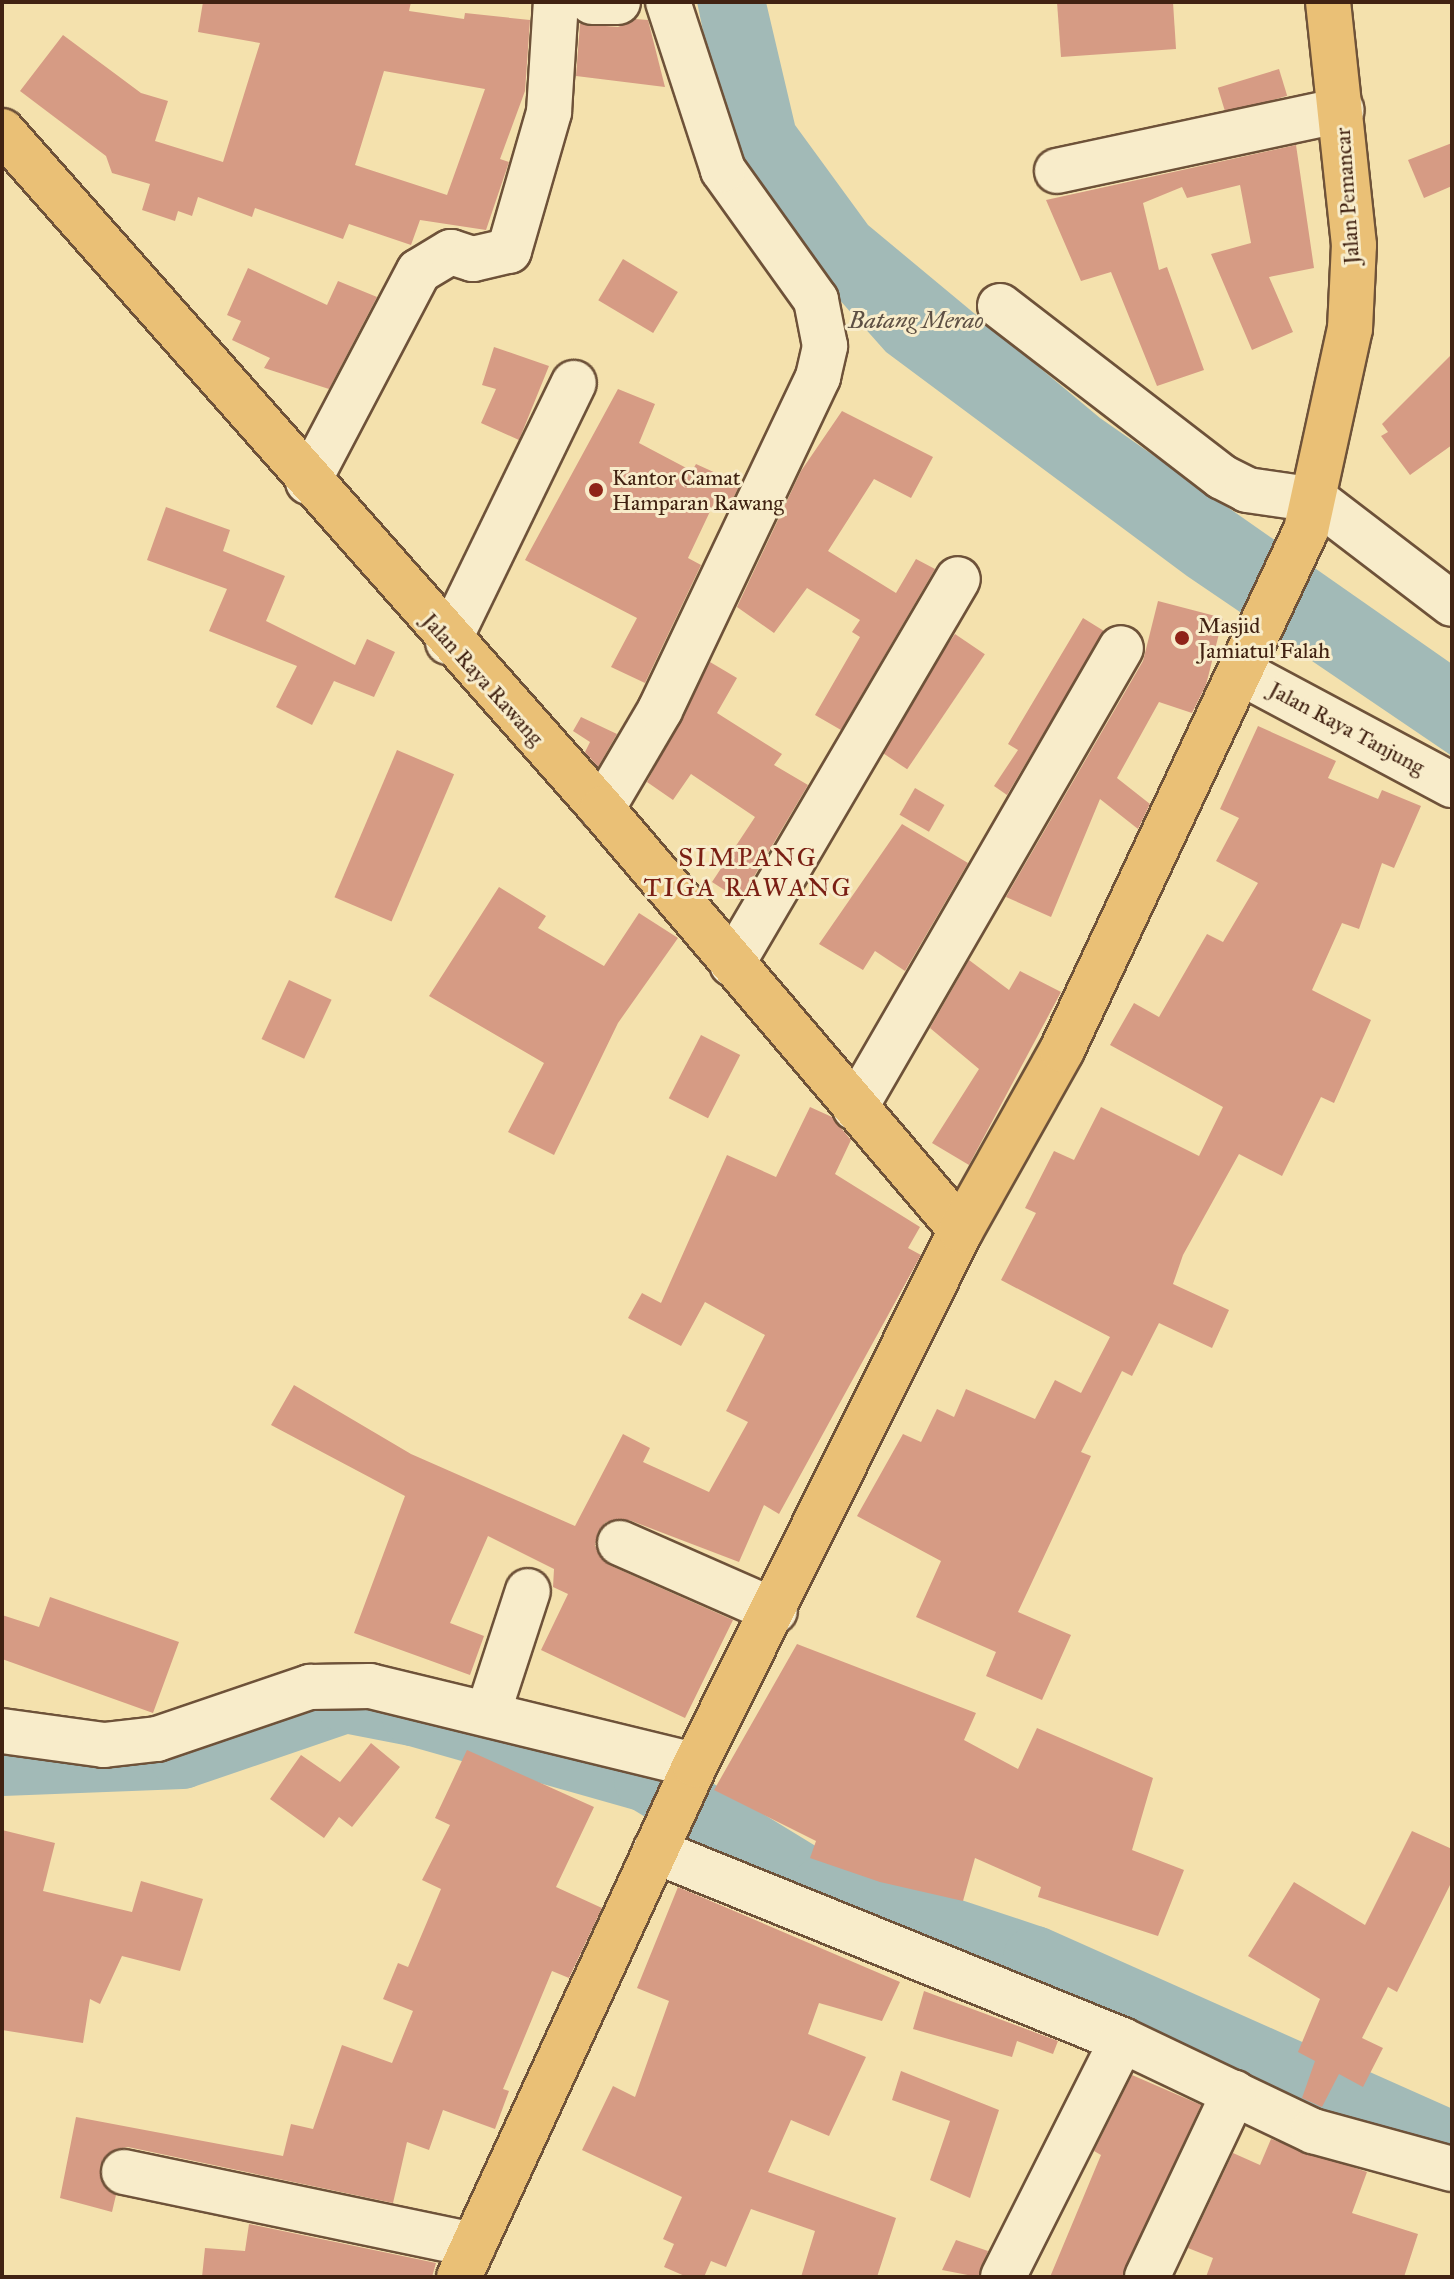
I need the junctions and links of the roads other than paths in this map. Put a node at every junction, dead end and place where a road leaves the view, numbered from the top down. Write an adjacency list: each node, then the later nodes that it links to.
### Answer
1 (556, 2): 11 (street)
2 (592, 2): 3 (street)
3 (618, 2)
4 (668, 2): 19 (street)
5 (1328, 2): 6 (main road, Jalan Pemancar)
6 (1342, 110): 8 (street); 12 (main road, Jalan Pemancar)
7 (2, 131): 11 (main road, Jalan Raya Rawang)
8 (1057, 171)
9 (1000, 306): 12 (street)
10 (574, 383): 15 (street)
11 (308, 482): 15 (main road, Jalan Raya Rawang)
12 (1311, 515): 14 (street); 17 (main road, Jalan Pemancar)
13 (958, 579): 20 (street)
14 (1452, 604)
15 (448, 642): 19 (main road, Jalan Raya Rawang)
16 (1121, 648): 21 (street)
17 (1249, 659): 18 (street, Jalan Raya Tanjung); 22 (main road, Jalan Pemancar)
18 (1452, 785)
19 (602, 809): 20 (main road, Jalan Raya Rawang)
20 (732, 964): 21 (main road, Jalan Raya Rawang)
21 (855, 1108): 22 (main road, Jalan Raya Rawang)
22 (961, 1230): 25 (main road, Jalan Pemancar)
23 (620, 1543): 25 (street)
24 (528, 1591): 26 (street)
25 (775, 1611): 28 (main road, Jalan Pemancar)
26 (489, 1710): 27 (street); 28 (street)
27 (2, 1731)
28 (692, 1774): 29 (main road, Jalan Pemancar)
29 (658, 1843): 30 (street); 34 (main road, Jalan Pemancar)
30 (1122, 2040): 31 (street); 35 (street)
31 (1234, 2093): 32 (street); 36 (street)
32 (1452, 2169)
33 (124, 2172): 34 (street)
34 (466, 2261)
35 (1003, 2277)
36 (1147, 2277)

